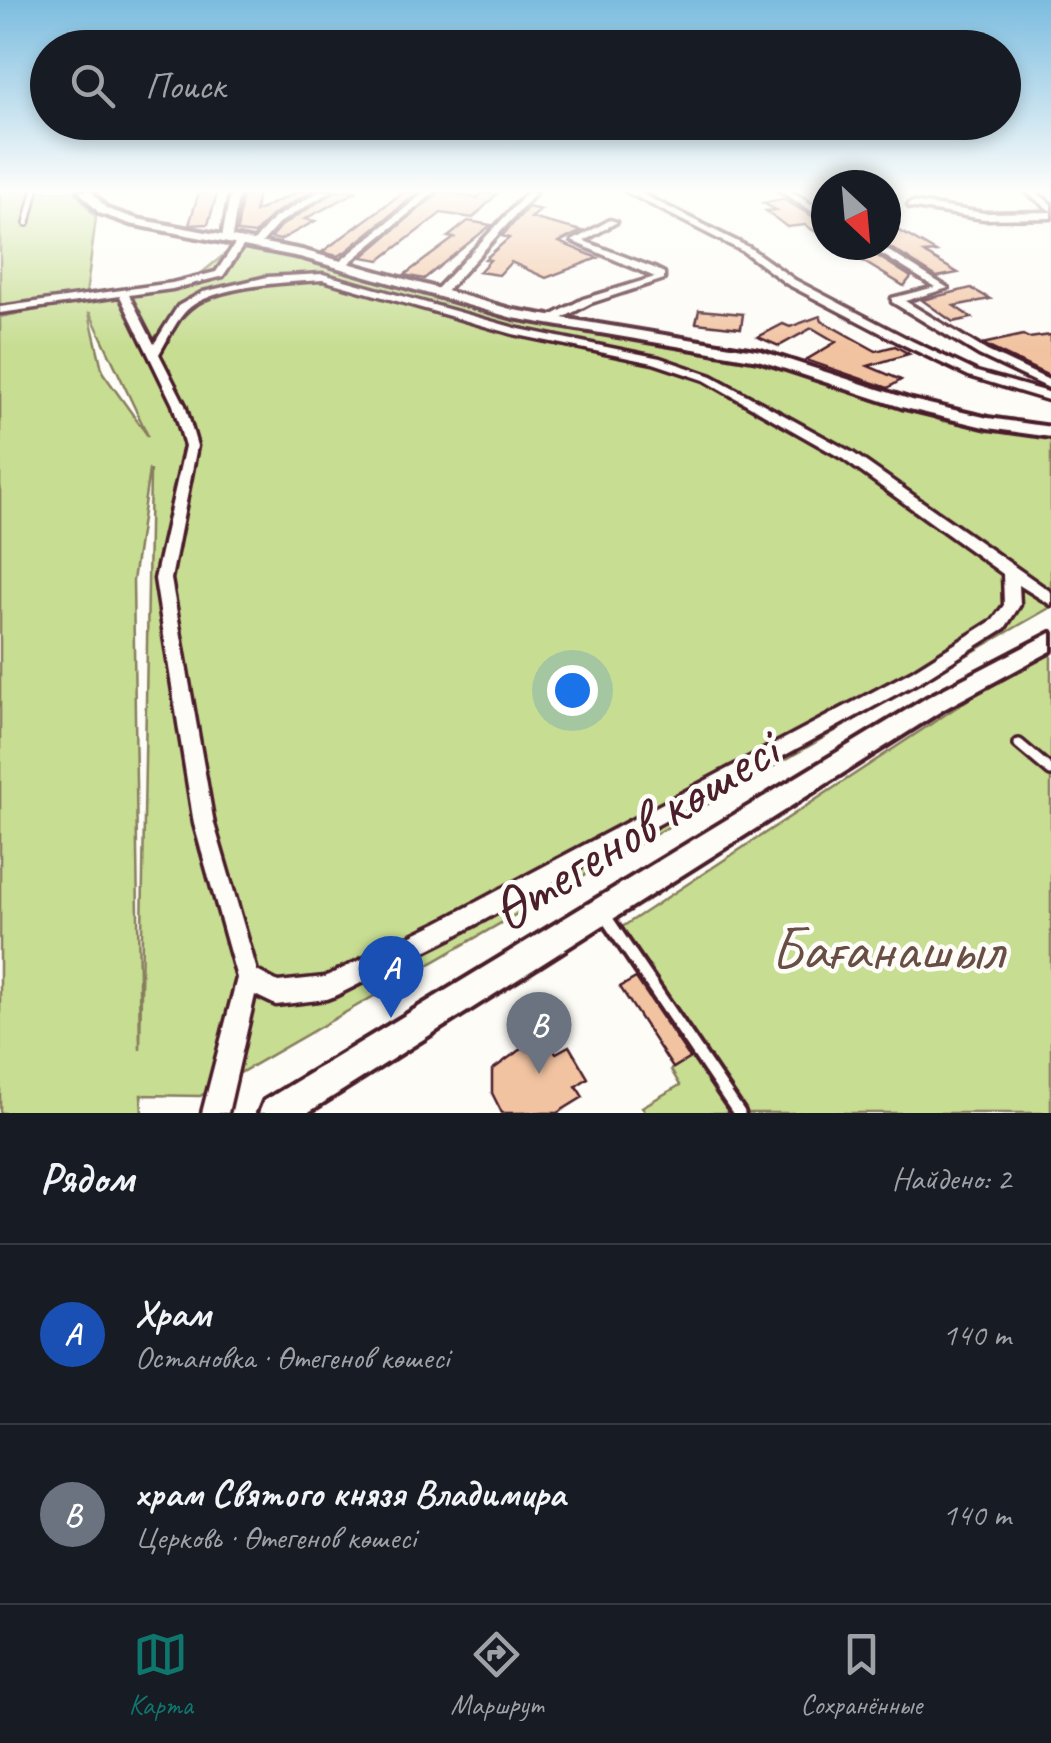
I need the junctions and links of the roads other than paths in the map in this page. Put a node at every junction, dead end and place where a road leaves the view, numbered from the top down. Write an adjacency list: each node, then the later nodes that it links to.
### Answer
1 (240, 243): 9 (street)
2 (254, 243): 8 (street)
3 (368, 243): 8 (street)
4 (485, 243): 10 (street)
5 (582, 243): 12 (street)
6 (733, 243): 15 (street)
7 (897, 260): 14 (street)
8 (341, 265): 10 (street)
9 (124, 293): 11 (street); 13 (street)
10 (438, 294): 12 (street)
11 (0, 310)
12 (550, 320): 16 (street)
13 (154, 353): 17 (street); 23 (street)
14 (1051, 385)
15 (1051, 397)
16 (1051, 432)
17 (1011, 573): 18 (street); 23 (street)
18 (1051, 600)
19 (1051, 641): 22 (street, Өтегенов көшесі)
20 (1020, 744): 21 (lane)
21 (1051, 771)
22 (603, 912): 25 (street, Өтегенов көшесі); 26 (lane)
23 (248, 978): 24 (street)
24 (215, 1113)
25 (276, 1113)
26 (738, 1113)

